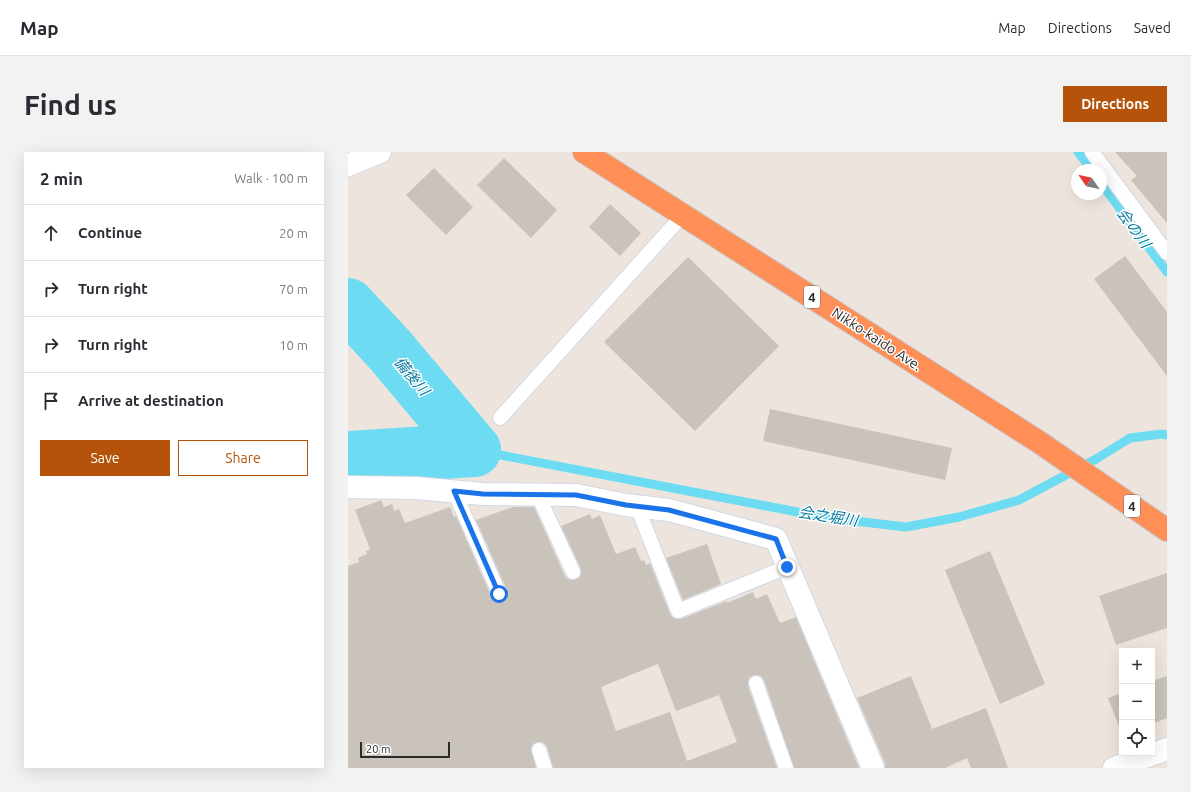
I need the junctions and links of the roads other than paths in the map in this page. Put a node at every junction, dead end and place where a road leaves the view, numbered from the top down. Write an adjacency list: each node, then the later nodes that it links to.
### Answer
1 (380, 152): 4 (street)
2 (584, 152): 5 (highway, Nikko-kaido Ave. / 4)
3 (1092, 152): 6 (lane)
4 (348, 165)
5 (683, 215): 7 (lane); 12 (highway, Nikko-kaido Ave. / 4)
6 (1167, 252)
7 (500, 418)
8 (348, 487): 9 (street)
9 (454, 491): 10 (street); 15 (lane)
10 (538, 495): 11 (street); 14 (lane)
11 (637, 506): 13 (street); 13 (lane)
12 (1167, 530)
13 (787, 567): 21 (street)
14 (573, 572)
15 (499, 594)
16 (756, 683): 20 (lane)
17 (1167, 749): 22 (street)
18 (539, 750): 19 (lane)
19 (545, 768)
20 (786, 768)
21 (872, 768)
22 (1114, 768)

